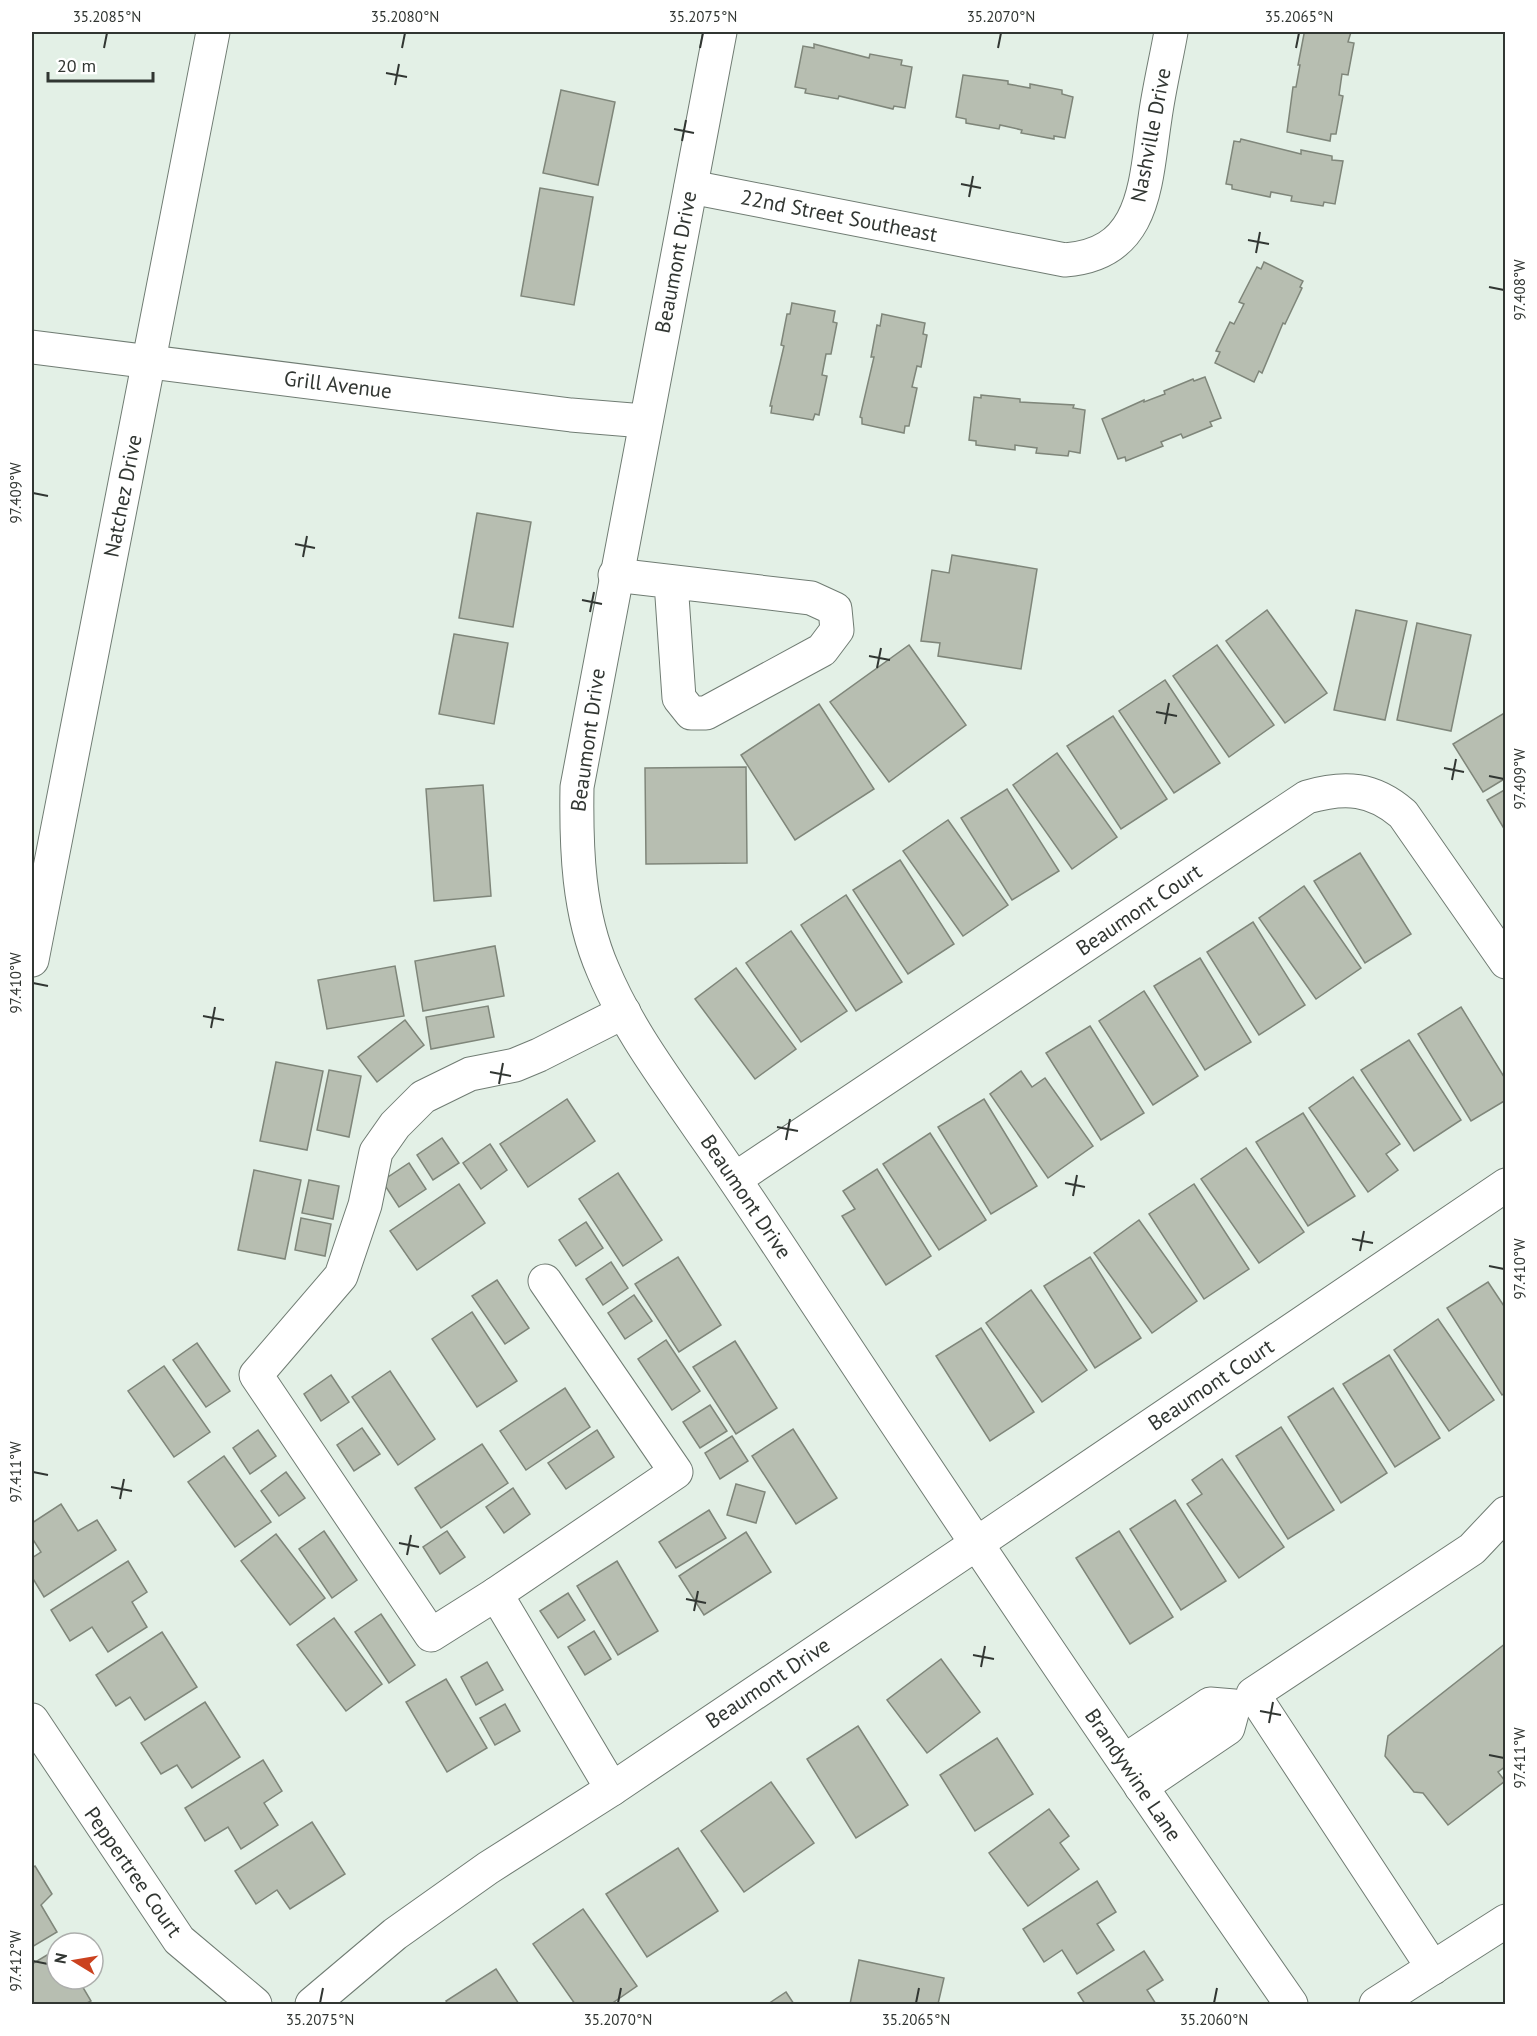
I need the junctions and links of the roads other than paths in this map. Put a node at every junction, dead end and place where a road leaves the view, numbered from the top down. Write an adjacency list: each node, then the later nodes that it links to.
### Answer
1 (213, 32): 7 (street, Natchez Drive)
2 (720, 32): 4 (street, Beaumont Drive)
3 (1171, 32): 5 (street, Nashville Drive)
4 (691, 187): 5 (street, 22nd Street Southeast); 8 (street, Beaumont Drive)
5 (988, 246)
6 (32, 346): 7 (street, Grill Avenue)
7 (149, 360): 8 (street, Grill Avenue); 11 (street, Natchez Drive)
8 (644, 421): 9 (street, Beaumont Drive)
9 (615, 575): 10 (street); 13 (street, Beaumont Drive)
10 (671, 582): 10 (street)
11 (32, 960)
12 (1506, 962): 14 (street, Beaumont Court)
13 (624, 1012): 14 (street, Beaumont Drive); 19 (street)
14 (735, 1179): 18 (street, Beaumont Drive)
15 (1506, 1185): 18 (street, Beaumont Court)
16 (545, 1281): 19 (street)
17 (1506, 1513): 20 (street)
18 (976, 1544): 22 (street, Brandywine Lane); 23 (street, Beaumont Drive)
19 (496, 1594): 23 (street)
20 (1243, 1700): 22 (street); 25 (street)
21 (32, 1720): 26 (street, Peppertree Court)
22 (1132, 1774): 28 (street, Brandywine Lane)
23 (612, 1789): 27 (street, Beaumont Drive)
24 (1506, 1921): 25 (street)
25 (1432, 1968): 29 (street)
26 (255, 2004)
27 (312, 2004)
28 (1291, 2004)
29 (1376, 2004)

